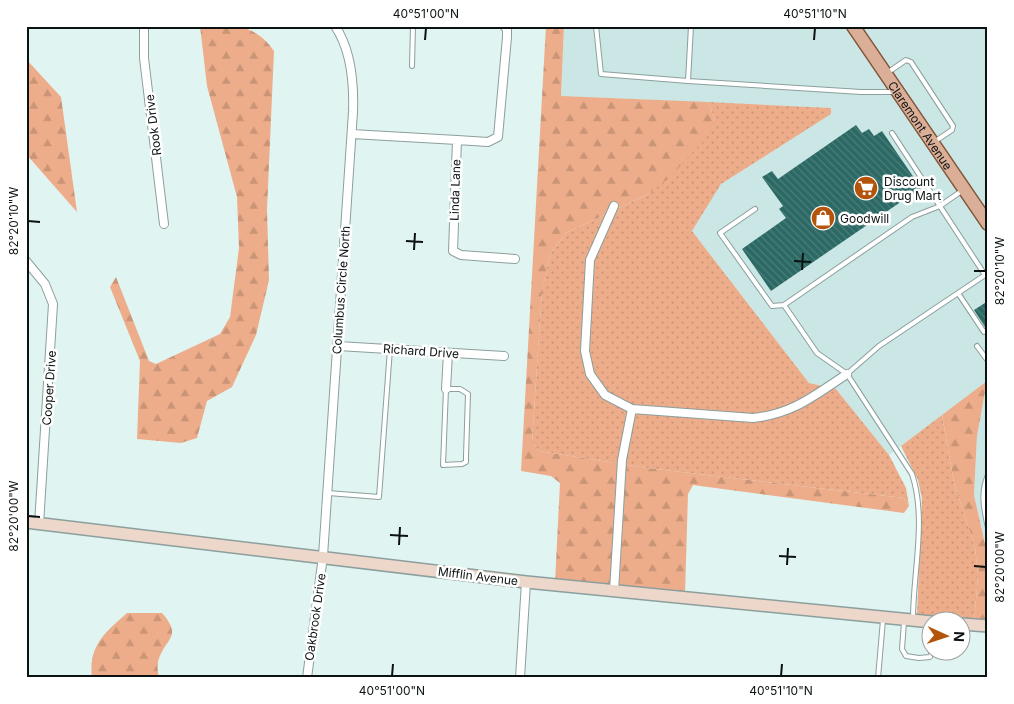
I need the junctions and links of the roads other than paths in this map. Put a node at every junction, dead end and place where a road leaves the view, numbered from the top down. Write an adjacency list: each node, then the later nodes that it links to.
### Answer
1 (144, 26): 20 (street, Rook Drive)
2 (335, 26): 13 (street, Columbus Circle North)
3 (413, 26): 8 (lane)
4 (504, 26): 14 (street)
5 (596, 26): 10 (lane)
6 (691, 26): 10 (lane)
7 (853, 26): 9 (main road, Claremont Avenue)
8 (412, 66)
9 (885, 74): 11 (main road, Claremont Avenue); 15 (lane)
10 (688, 81): 11 (lane)
11 (897, 92): 15 (main road, Claremont Avenue)
12 (892, 133): 18 (lane)
13 (352, 134): 14 (street, Linda Lane); 28 (street, Columbus Circle North)
14 (457, 140): 22 (street, Linda Lane)
15 (932, 143): 16 (main road, Claremont Avenue)
16 (964, 189): 18 (lane); 21 (main road, Claremont Avenue)
17 (614, 206): 36 (street)
18 (940, 206): 24 (lane); 26 (lane)
19 (756, 209): 26 (lane)
20 (164, 224)
21 (988, 224)
22 (515, 259)
23 (26, 261): 40 (street, Cooper Drive)
24 (986, 274): 25 (lane)
25 (958, 293): 27 (lane); 34 (lane)
26 (784, 305): 34 (lane)
27 (988, 330)
28 (338, 346): 30 (street, Richard Drive); 38 (street, Columbus Circle North)
29 (977, 346): 33 (lane)
30 (390, 349): 31 (street, Richard Drive); 38 (lane)
31 (448, 353): 32 (street, Richard Drive); 35 (street)
32 (504, 356)
33 (988, 361)
34 (847, 374): 36 (street); 46 (lane)
35 (446, 388): 35 (lane)
36 (632, 409): 44 (street)
37 (988, 475): 41 (lane)
38 (328, 493): 42 (street, Columbus Circle North)
39 (26, 522): 40 (street, Mifflin Avenue)
40 (40, 524): 42 (street, Mifflin Avenue)
41 (988, 528)
42 (323, 556): 43 (street, Mifflin Avenue); 51 (street, Oakbrook Drive)
43 (526, 582): 44 (street, Mifflin Avenue); 52 (street)
44 (614, 591): 45 (street, Mifflin Avenue)
45 (883, 618): 46 (street, Mifflin Avenue); 53 (lane)
46 (909, 620): 47 (street, Mifflin Avenue); 50 (lane)
47 (922, 621)
48 (972, 625): 49 (street)
49 (988, 626)
50 (922, 658)
51 (308, 678)
52 (520, 678)
53 (878, 678)

